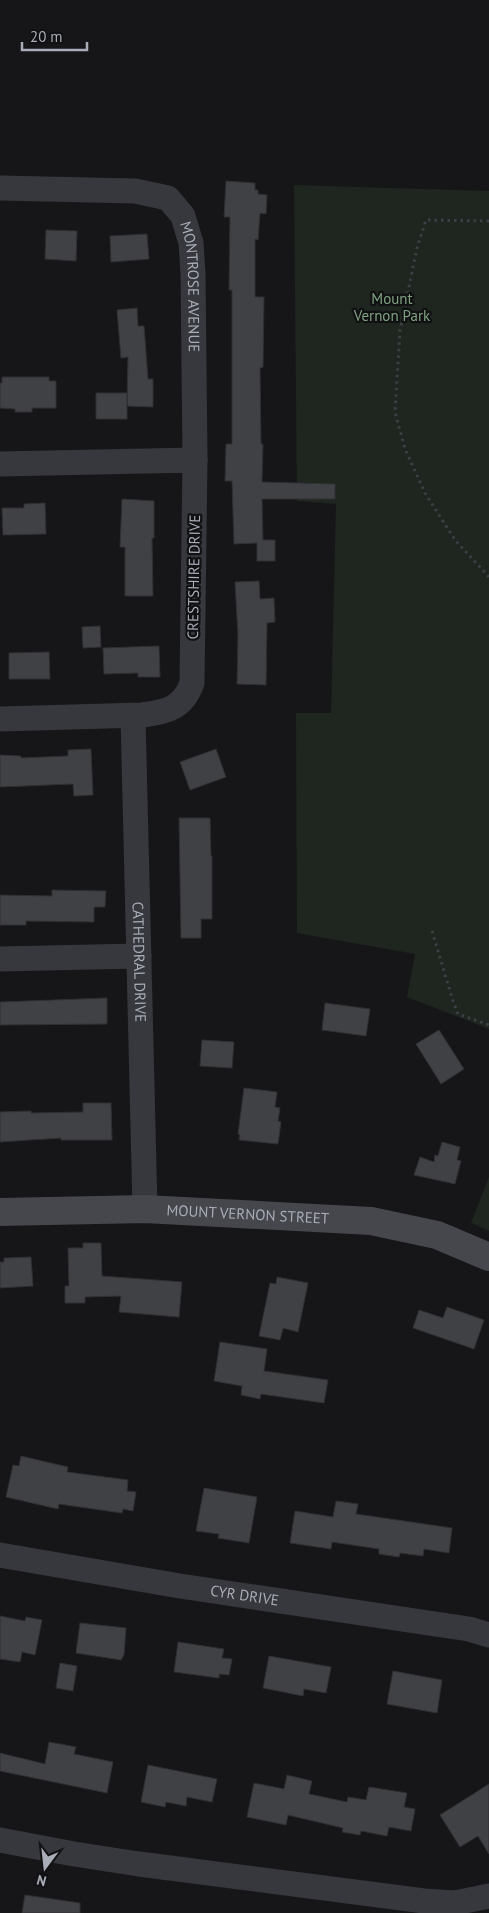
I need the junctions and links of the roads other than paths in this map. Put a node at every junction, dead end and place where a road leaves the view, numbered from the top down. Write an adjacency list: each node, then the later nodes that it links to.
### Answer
1 (0, 188): 2 (street, MONTROSE AVENUE)
2 (195, 460): 3 (street); 4 (street, CRESTSHIRE DRIVE)
3 (0, 464)
4 (133, 716): 5 (street, CRESTSHIRE DRIVE); 6 (street, CATHEDRAL DRIVE)
5 (0, 719)
6 (139, 956): 7 (street); 8 (street, CATHEDRAL DRIVE)
7 (0, 959)
8 (145, 1209): 9 (main road, MOUNT VERNON STREET); 10 (main road, MOUNT VERNON STREET)
9 (0, 1212)
10 (488, 1254)
11 (0, 1555): 12 (street, CYR DRIVE)
12 (489, 1635)
13 (0, 1840): 14 (street)
14 (489, 1896)

